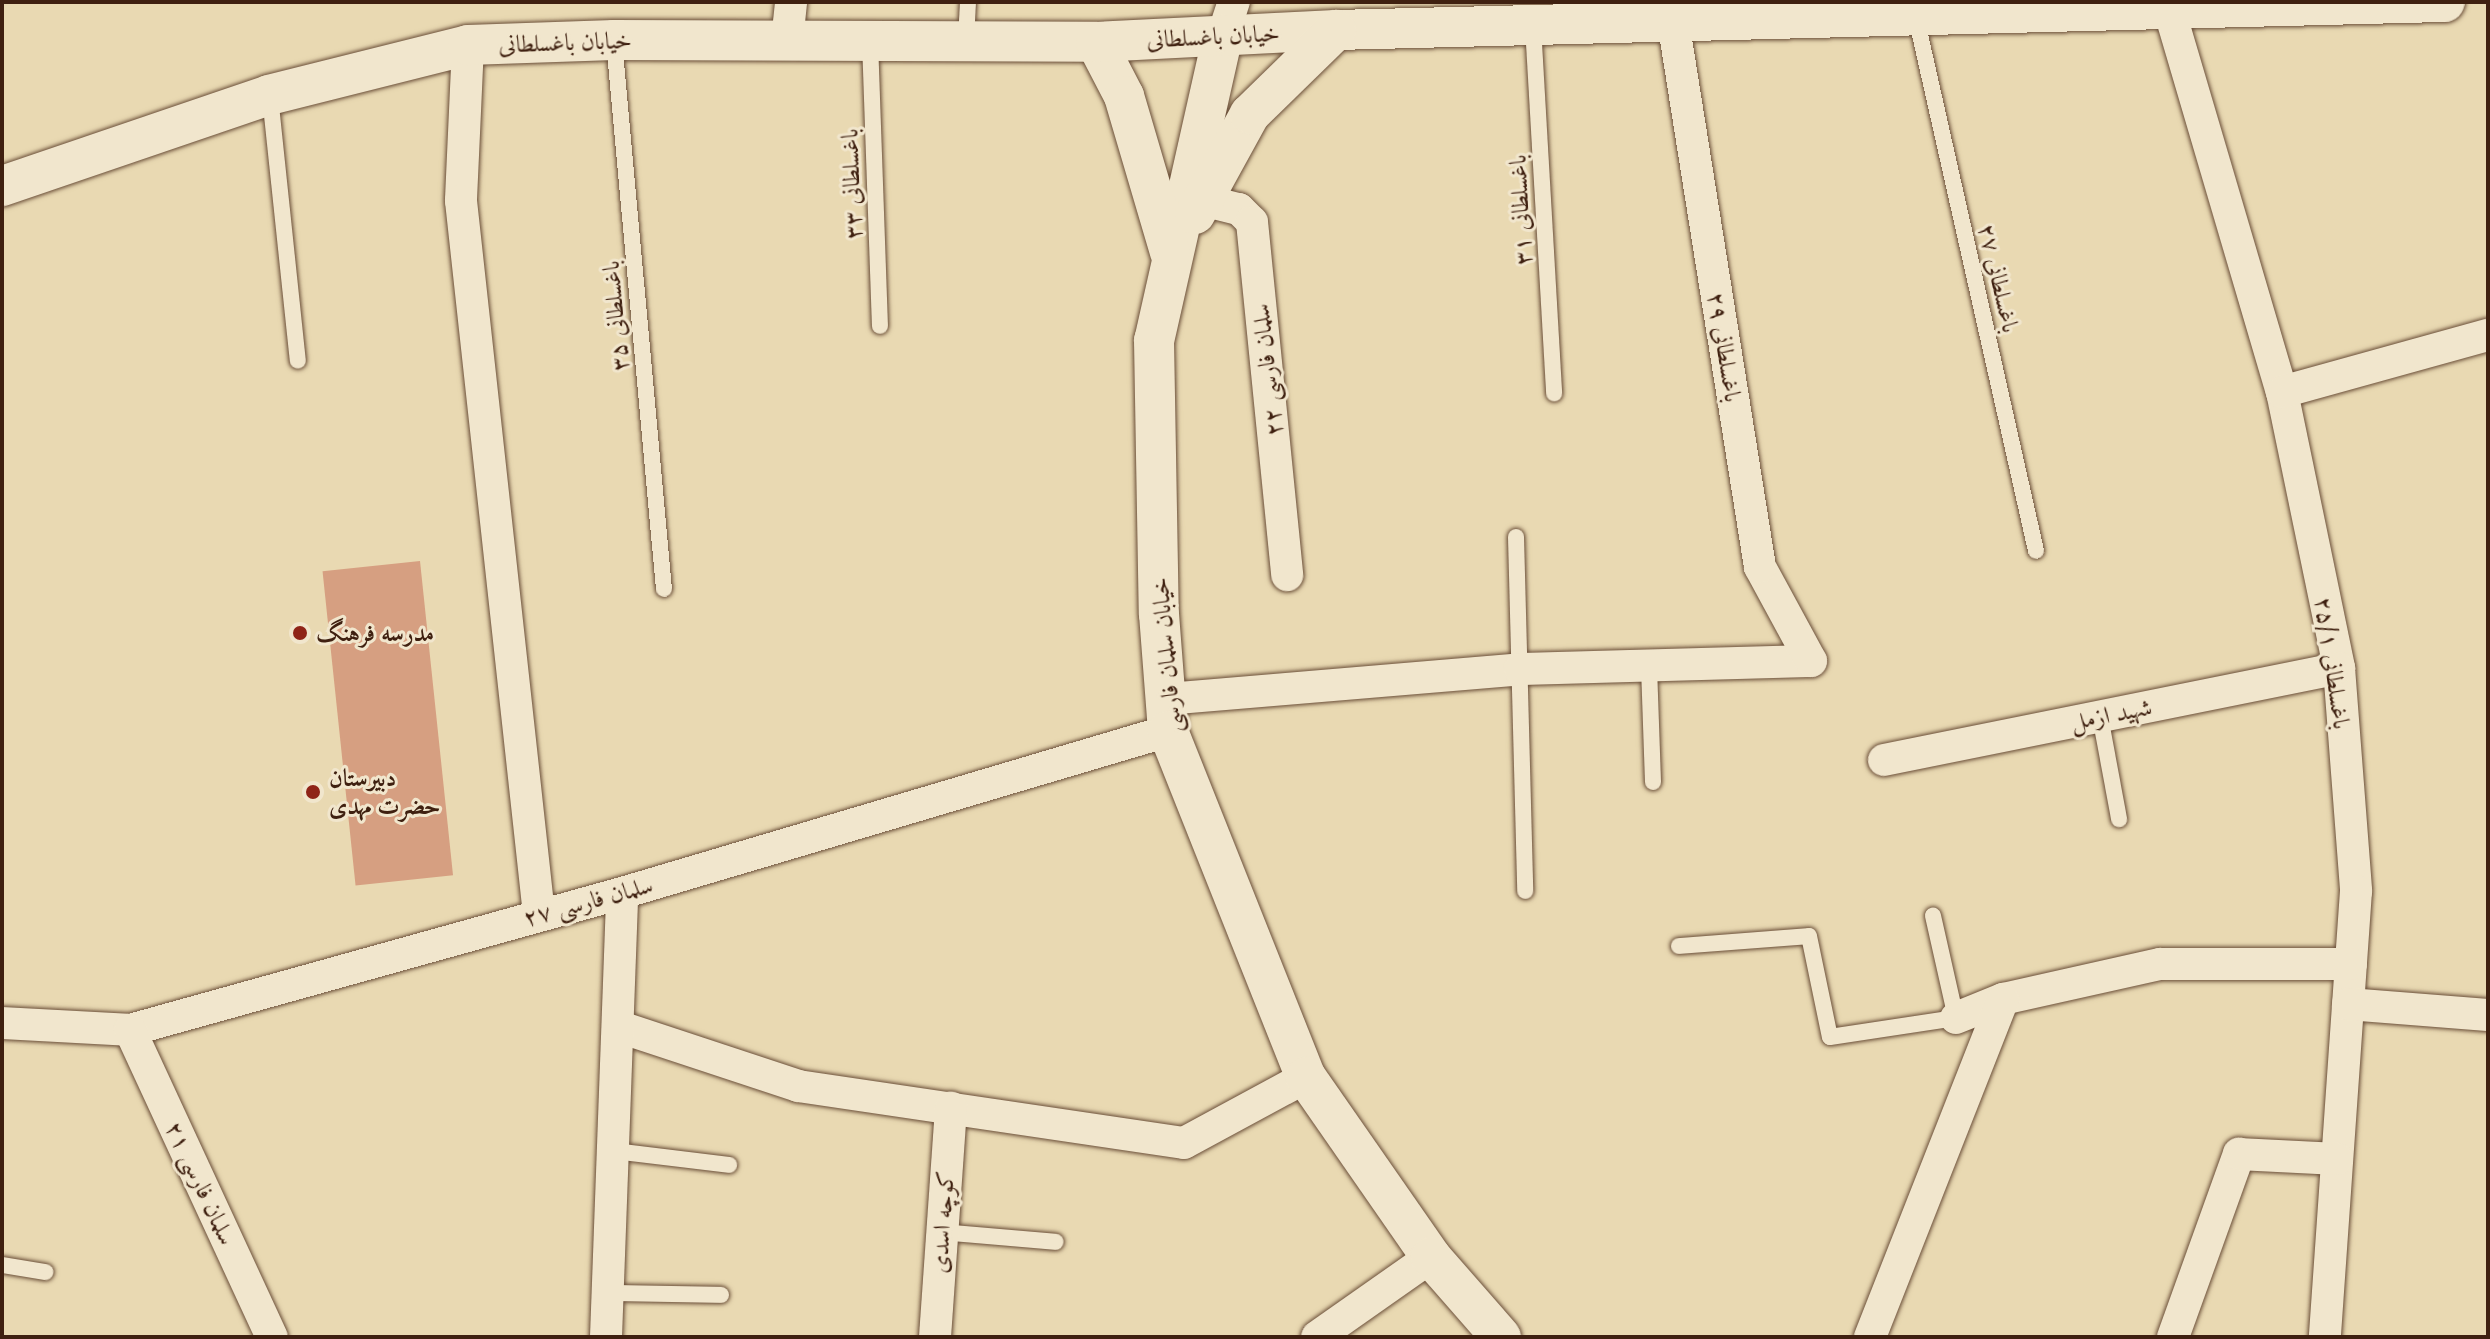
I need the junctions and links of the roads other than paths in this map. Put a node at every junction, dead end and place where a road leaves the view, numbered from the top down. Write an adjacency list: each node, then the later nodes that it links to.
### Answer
1 (968, 2): 14 (lane)
2 (2445, 2): 3 (street, خیابان باغسلطانی)
3 (2289, 4): 4 (street, خیابان باغسلطانی)
4 (2167, 5): 6 (street, خیابان باغسلطانی); 24 (street, باغسلطانی ۲۵/۱)
5 (1735, 11): 6 (street, خیابان باغسلطانی); 9 (street, خیابان باغسلطانی)
6 (1915, 15): 27 (lane, باغسلطانی ۲۷)
7 (1229, 18): 11 (street, خیابان باغسلطانی); 15 (street, خیابان باغسلطانی); 20 (street, خیابان سلمان فارسی)
8 (789, 21): 12 (street, خیابان باغسلطانی); 13 (street, خیابان باغسلطانی)
9 (1673, 21): 10 (street, خیابان باغسلطانی); 30 (street, باغسلطانی ۲۹)
10 (1533, 24): 11 (street, خیابان باغسلطانی); 25 (lane, باغسلطانی ۳۱)
11 (1336, 30): 19 (street)
12 (614, 40): 16 (street, خیابان باغسلطانی); 29 (lane, باغسلطانی ۳۵)
13 (870, 41): 14 (street, خیابان باغسلطانی); 21 (lane, باغسلطانی ۳۳)
14 (966, 41): 15 (street, خیابان باغسلطانی)
15 (1096, 42): 20 (street)
16 (468, 45): 17 (street, خیابان باغسلطانی); 41 (street)
17 (269, 95): 18 (street, خیابان باغسلطانی); 23 (lane)
18 (2, 186)
19 (1202, 200): 20 (street); 28 (street, سلمان فارسی ۲۲)
20 (1171, 255): 34 (street, خیابان سلمان فارسی)
21 (880, 326)
22 (2488, 335): 24 (street)
23 (298, 361)
24 (2282, 392): 32 (street, باغسلطانی ۲۵/۱)
25 (1554, 393)
26 (1516, 537): 33 (lane)
27 (2036, 551)
28 (1287, 575)
29 (664, 589)
30 (1811, 661): 31 (street, سلمان فارسی ۲۷)
31 (1649, 667): 33 (street, سلمان فارسی ۲۷); 37 (lane)
32 (2339, 668): 35 (street, شهید ازمل); 44 (street, باغسلطانی ۲۵/۱)
33 (1520, 669): 34 (street, سلمان فارسی ۲۷); 39 (lane)
34 (1167, 715): 40 (street, سلمان فارسی ۲۷); 52 (street, خیابان سلمان فارسی)
35 (2100, 716): 36 (street, شهید ازمل); 38 (lane)
36 (1884, 760)
37 (1653, 782)
38 (2119, 819)
39 (1525, 891)
40 (622, 893): 41 (street, سلمان فارسی ۲۷); 50 (street)
41 (539, 914): 51 (street, سلمان فارسی ۲۷)
42 (1933, 916): 48 (lane)
43 (1679, 946): 48 (lane)
44 (2351, 964): 45 (street); 46 (street, باغسلطانی ۲۵/۱)
45 (2003, 999): 48 (street); 69 (street)
46 (2348, 1004): 47 (street); 55 (street, باغسلطانی ۲۵/۱)
47 (2488, 1015)
48 (1956, 1018)
49 (2, 1023): 51 (street, سلمان فارسی ۲۷)
50 (620, 1027): 53 (street); 54 (street)
51 (130, 1030): 64 (street, سلمان فارسی ۲۱)
52 (1306, 1077): 53 (street); 59 (street, خیابان سلمان فارسی)
53 (951, 1108): 57 (street, کوچه اسدی)
54 (614, 1151): 56 (lane); 62 (street)
55 (2337, 1159): 70 (street); 71 (street, باغسلطانی ۲۵/۱)
56 (729, 1165)
57 (940, 1232): 58 (lane); 66 (street, کوچه اسدی)
58 (1056, 1242)
59 (1431, 1257): 67 (street); 68 (street, خیابان سلمان فارسی)
60 (2, 1265): 61 (lane)
61 (45, 1272)
62 (608, 1293): 63 (lane); 65 (street)
63 (721, 1295)
64 (272, 1337)
65 (606, 1337)
66 (935, 1337)
67 (1317, 1337)
68 (1501, 1337)
69 (1870, 1337)
70 (2173, 1337)
71 (2325, 1337)

